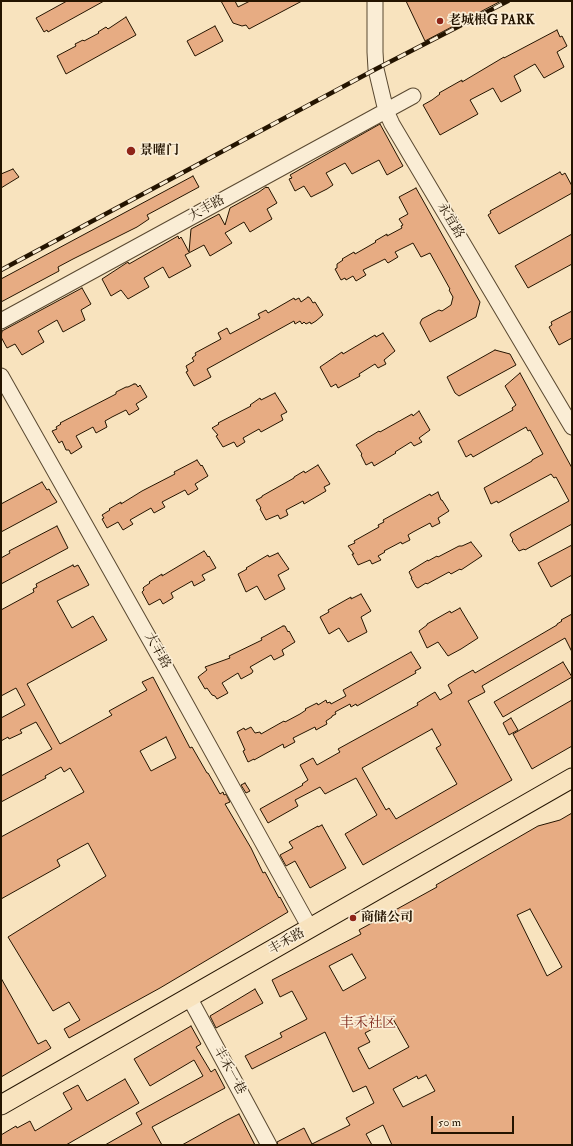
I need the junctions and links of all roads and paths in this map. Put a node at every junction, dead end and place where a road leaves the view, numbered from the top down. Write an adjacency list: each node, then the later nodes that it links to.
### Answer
1 (375, 1): 3 (street, 永宜路)
2 (413, 96): 3 (street, 大丰路)
3 (386, 111): 4 (street, 大丰路); 6 (street, 永宜路)
4 (1, 321)
5 (1, 376): 8 (street, 大丰路)
6 (572, 427)
7 (572, 778): 8 (main road, 丰禾路)
8 (310, 928): 9 (main road, 丰禾路)
9 (188, 997): 10 (main road, 丰禾路); 11 (street, 丰禾一巷)
10 (1, 1105)
11 (269, 1145)

